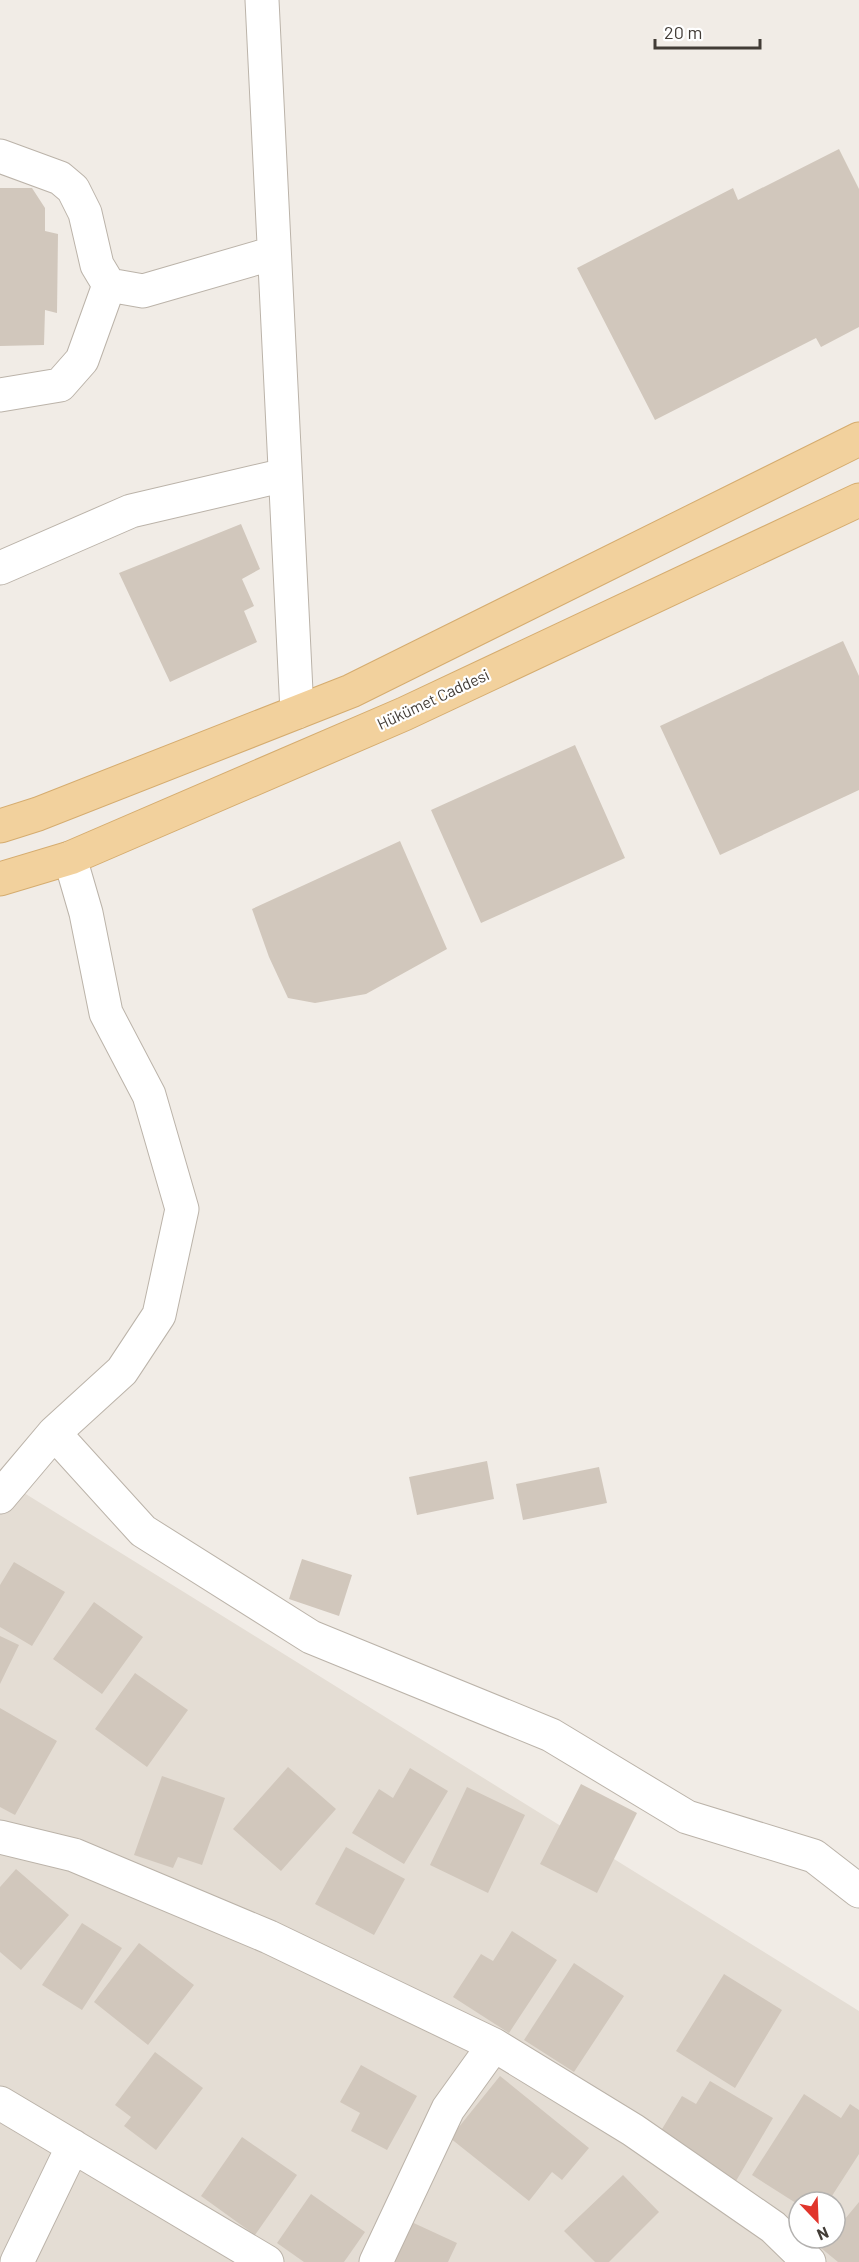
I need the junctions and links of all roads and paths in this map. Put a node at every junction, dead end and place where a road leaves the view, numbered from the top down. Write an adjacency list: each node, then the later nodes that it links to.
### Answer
1 (262, 0): 3 (street)
2 (0, 156): 4 (street)
3 (274, 253): 4 (street); 7 (street)
4 (109, 285): 5 (street)
5 (0, 395)
6 (859, 439): 10 (main road)
7 (285, 475): 9 (street); 10 (street)
8 (859, 500): 12 (main road, Hükümet Caddesi)
9 (0, 568)
10 (297, 712): 11 (main road)
11 (0, 826)
12 (70, 858): 13 (main road, Hükümet Caddesi); 14 (street)
13 (0, 879)
14 (54, 1433): 15 (street); 17 (street)
15 (0, 1497)
16 (0, 1837): 18 (street)
17 (859, 1891)
18 (494, 2045): 23 (street); 24 (street)
19 (0, 2103): 20 (street)
20 (73, 2146): 21 (street); 22 (street)
21 (18, 2262)
22 (267, 2262)
23 (376, 2262)
24 (809, 2262)

